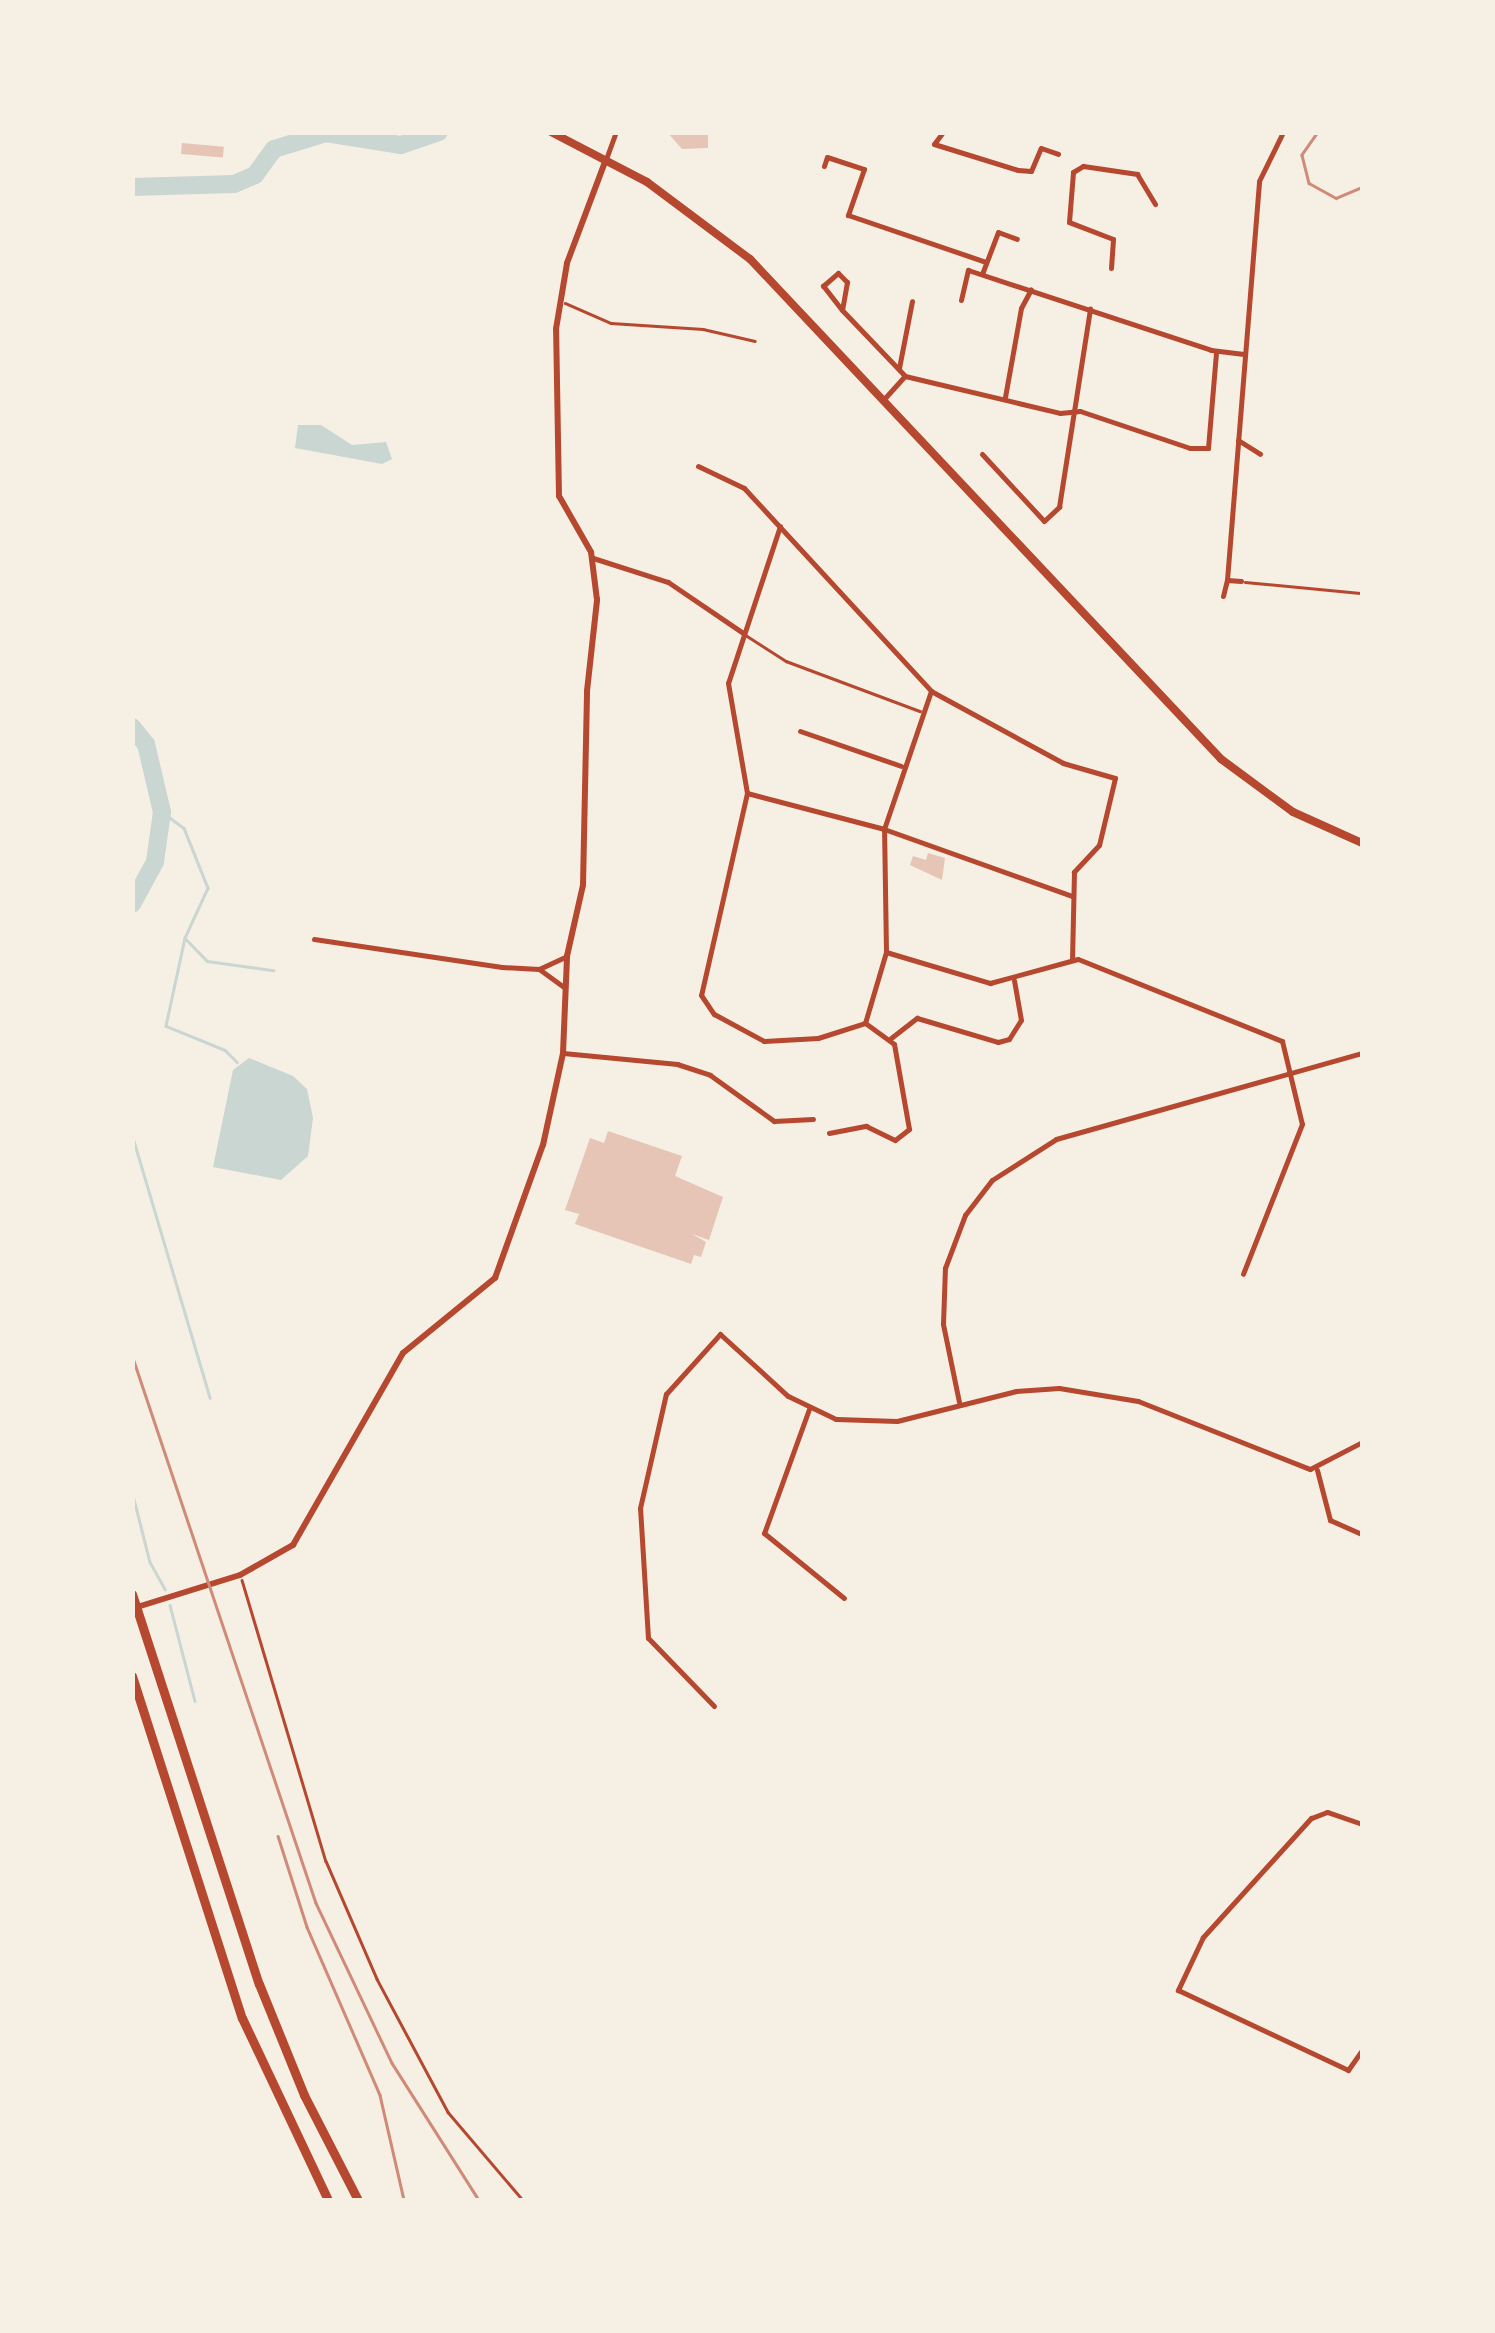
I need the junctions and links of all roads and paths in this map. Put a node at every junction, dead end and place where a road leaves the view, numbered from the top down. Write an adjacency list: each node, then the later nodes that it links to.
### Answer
1 (551, 132): 6 (main road)
2 (616, 132): 6 (street)
3 (943, 132): 5 (street)
4 (1283, 132): 21 (street)
5 (1058, 154)
6 (606, 158): 16 (street); 25 (main road)
7 (824, 166): 10 (street)
8 (1154, 204): 11 (street)
9 (1018, 239): 10 (street)
10 (986, 262): 12 (street)
11 (1111, 268)
12 (982, 274): 13 (street); 15 (street)
13 (1032, 290): 17 (street); 24 (street)
14 (912, 300): 22 (street)
15 (961, 300)
16 (558, 301): 19 (lane); 32 (street)
17 (1090, 308): 20 (street); 26 (street)
18 (842, 310): 18 (street); 22 (street)
19 (755, 340)
20 (1216, 352): 21 (street); 26 (street)
21 (1244, 354): 27 (street)
22 (899, 368): 23 (street)
23 (905, 376): 24 (street); 25 (street)
24 (1004, 398): 26 (street)
25 (884, 399): 44 (main road)
26 (1070, 412): 28 (street)
27 (1238, 440): 29 (street); 33 (street)
28 (982, 454)
29 (1260, 454)
30 (698, 466): 31 (street)
31 (780, 526): 37 (street); 38 (street)
32 (594, 558): 37 (street); 48 (street)
33 (1227, 580): 34 (street); 36 (street)
34 (1240, 582): 35 (lane)
35 (1362, 594)
36 (1223, 596)
37 (743, 633): 39 (lane); 42 (street)
38 (930, 691): 39 (street); 45 (street)
39 (920, 711): 41 (street)
40 (800, 730): 41 (street)
41 (901, 766): 43 (street)
42 (747, 793): 43 (street); 53 (street)
43 (884, 829): 45 (street); 47 (street)
44 (1362, 843)
45 (1072, 896): 49 (street)
46 (314, 938): 50 (street)
47 (886, 952): 51 (street); 53 (street)
48 (566, 956): 50 (street); 52 (street)
49 (1072, 958): 51 (street); 57 (street)
50 (539, 969): 52 (street)
51 (1014, 981): 54 (street)
52 (564, 987): 55 (street)
53 (865, 1023): 54 (street)
54 (890, 1039): 59 (street)
55 (562, 1053): 58 (street); 66 (street)
56 (1362, 1054): 57 (street)
57 (1292, 1072): 60 (street); 61 (street)
58 (813, 1118)
59 (829, 1132)
60 (1243, 1274)
61 (959, 1402): 62 (street); 64 (street)
62 (809, 1409): 68 (street); 71 (street)
63 (1362, 1442): 64 (street)
64 (1316, 1469): 65 (street)
65 (1362, 1534)
66 (240, 1575): 69 (street); 76 (path)
67 (133, 1595): 69 (highway)
68 (844, 1598)
69 (136, 1612): 75 (highway)
70 (132, 1676): 74 (highway)
71 (714, 1706)
72 (1362, 1824): 73 (street)
73 (1362, 2050)
74 (328, 2200)
75 (358, 2200)
76 (523, 2200)

